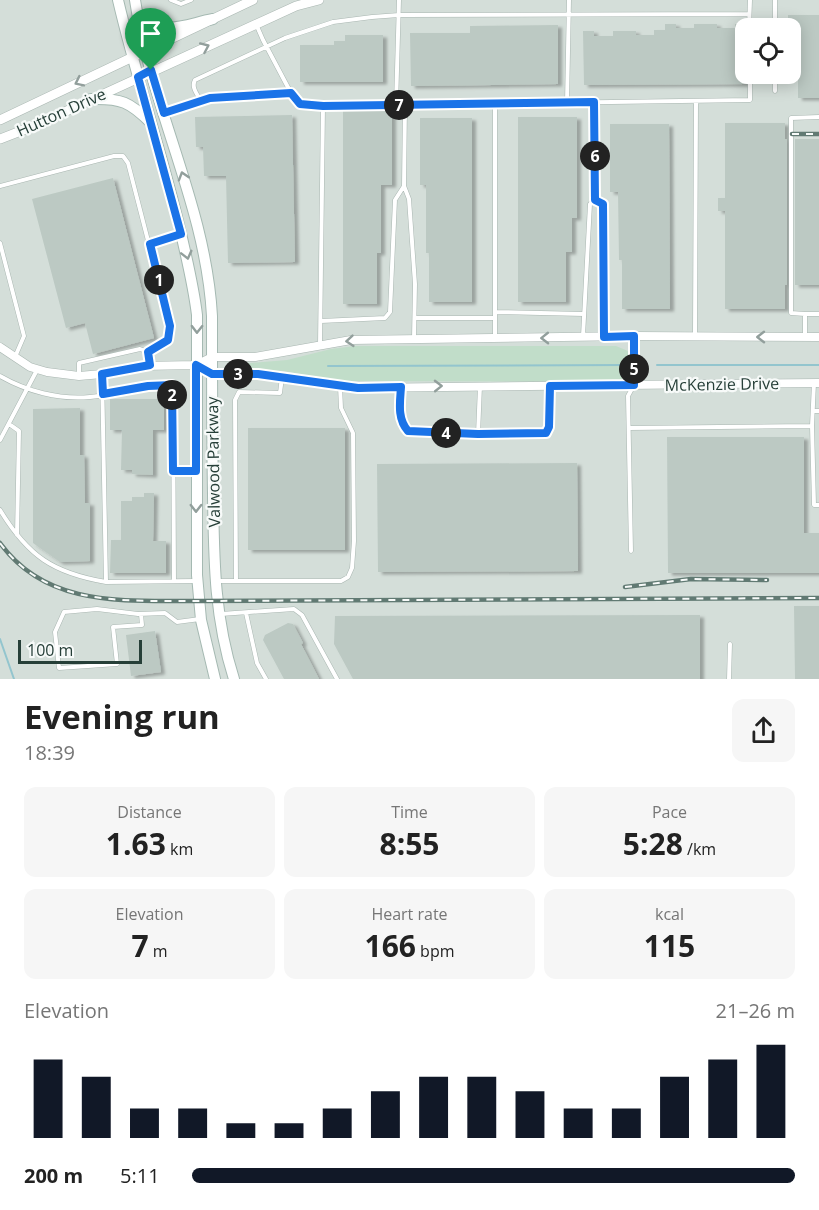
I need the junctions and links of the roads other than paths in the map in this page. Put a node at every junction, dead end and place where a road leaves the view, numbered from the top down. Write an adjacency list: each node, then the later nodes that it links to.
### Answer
1 (118, 0): 21 (main road, Valwood Parkway)
2 (135, 0): 11 (main road, Valwood Parkway)
3 (171, 0): 4 (lane)
4 (191, 0)
5 (253, 0): 17 (street, Hutton Drive)
6 (319, 0): 18 (street, Hutton Drive)
7 (399, 0): 13 (lane)
8 (569, 0): 14 (lane)
9 (750, 0): 12 (lane)
10 (775, 0): 16 (lane)
11 (137, 12): 17 (main road); 20 (main road, Valwood Parkway)
12 (749, 14): 14 (lane); 15 (lane)
13 (399, 15): 14 (lane); 19 (lane); 34 (lane)
14 (568, 16): 32 (lane)
15 (749, 18)
16 (775, 18)
17 (213, 19): 20 (street, Hutton Drive)
18 (256, 24): 19 (lane); 22 (street, Hutton Drive, one-way to 18)
19 (267, 47): 27 (lane); 29 (lane)
20 (146, 50): 21 (street, Hutton Drive); 22 (main road, Valwood Parkway)
21 (132, 57): 23 (main road, Valwood Parkway); 39 (street, Hutton Drive, one-way to 39)
22 (151, 70): 23 (street, Hutton Drive); 37 (main road, Valwood Parkway)
23 (138, 77): 28 (street, Hutton Drive); 40 (main road, Valwood Parkway)
24 (750, 84): 30 (lane)
25 (775, 84): 26 (lane)
26 (775, 91)
27 (291, 93): 29 (lane); 36 (lane)
28 (91, 99): 40 (main road); 41 (street, Hutton Drive)
29 (201, 101): 37 (lane)
30 (696, 101): 31 (lane); 58 (lane)
31 (594, 102): 32 (lane); 44 (lane)
32 (567, 103): 33 (lane)
33 (495, 104): 35 (lane); 48 (lane)
34 (396, 105): 35 (lane); 36 (lane)
35 (405, 105): 43 (lane)
36 (323, 106): 54 (lane)
37 (164, 113): 66 (main road, Valwood Parkway, one-way to 37)
38 (819, 117): 50 (lane)
39 (0, 120)
40 (152, 123): 45 (main road, Valwood Parkway)
41 (0, 139)
42 (0, 186): 47 (lane)
43 (405, 186): 52 (lane); 54 (lane)
44 (595, 200): 49 (lane); 57 (lane)
45 (181, 234): 47 (lane); 69 (main road, Valwood Parkway, one-way to 69)
46 (0, 243): 67 (lane)
47 (150, 244): 65 (lane)
48 (495, 312): 49 (lane); 53 (lane)
49 (584, 314): 56 (lane)
50 (805, 314): 51 (lane); 59 (lane)
51 (819, 314)
52 (414, 318): 53 (lane); 62 (lane)
53 (495, 318): 61 (lane)
54 (321, 321): 63 (lane)
55 (634, 336): 57 (street, McKenzie Drive); 58 (street, McKenzie Drive); 78 (lane)
56 (583, 337): 57 (street, McKenzie Drive); 61 (street, McKenzie Drive, one-way to 61)
57 (604, 337)
58 (695, 337): 59 (street, McKenzie Drive, one-way to 58)
59 (805, 337): 60 (street, McKenzie Drive)
60 (819, 337)
61 (495, 338): 62 (street, McKenzie Drive)
62 (414, 339): 63 (street, McKenzie Drive, one-way to 63)
63 (320, 345): 66 (street, McKenzie Drive)
64 (0, 347): 67 (street, McKenzie Drive)
65 (148, 352): 68 (lane); 74 (lane)
66 (212, 357): 69 (street, McKenzie Drive); 72 (main road, Valwood Parkway)
67 (14, 358): 70 (street, McKenzie Drive)
68 (150, 365): 69 (street, McKenzie Drive); 71 (street, McKenzie Drive)
69 (196, 365): 72 (street, McKenzie Drive); 92 (main road, Valwood Parkway)
70 (37, 369): 74 (street, McKenzie Drive); 82 (lane)
71 (102, 374): 74 (street, McKenzie Drive); 83 (lane)
72 (212, 374): 75 (street, McKenzie Drive); 99 (main road, Valwood Parkway)
73 (0, 376): 82 (lane)
74 (80, 376)
75 (282, 376): 79 (street, McKenzie Drive); 100 (lane)
76 (816, 383): 78 (street, McKenzie Drive); 84 (lane)
77 (480, 385): 80 (street, McKenzie Drive); 81 (street, McKenzie Drive, one-way to 77); 89 (lane)
78 (634, 385): 80 (street, McKenzie Drive); 88 (lane)
79 (340, 386): 81 (street, McKenzie Drive); 100 (lane)
80 (550, 386): 89 (lane)
81 (401, 387): 89 (lane)
82 (28, 388): 83 (lane); 86 (lane)
83 (103, 394): 91 (lane); 101 (lane)
84 (813, 411): 85 (lane); 87 (lane)
85 (819, 411)
86 (9, 424): 90 (lane); 95 (lane)
87 (812, 426): 88 (lane); 93 (lane)
88 (629, 428): 96 (lane)
89 (478, 434)
90 (0, 440)
91 (173, 471): 92 (lane); 97 (lane)
92 (196, 471): 98 (main road, Valwood Parkway, one-way to 98)
93 (819, 505)
94 (0, 510): 95 (lane)
95 (17, 535): 101 (lane)
96 (631, 551)
97 (174, 581): 98 (lane); 101 (lane)
98 (197, 581): 105 (main road, Valwood Parkway)
99 (215, 581): 100 (lane); 104 (main road, Valwood Parkway)
100 (236, 581)
101 (106, 582)
102 (246, 612): 104 (lane); 109 (lane); 110 (lane)
103 (141, 614): 103 (lane); 105 (lane)
104 (218, 614): 108 (main road, Valwood Parkway)
105 (201, 619): 107 (main road, Valwood Parkway)
106 (730, 644): 111 (lane)
107 (215, 679)
108 (234, 679)
109 (266, 679)
110 (337, 679)
111 (729, 679)

